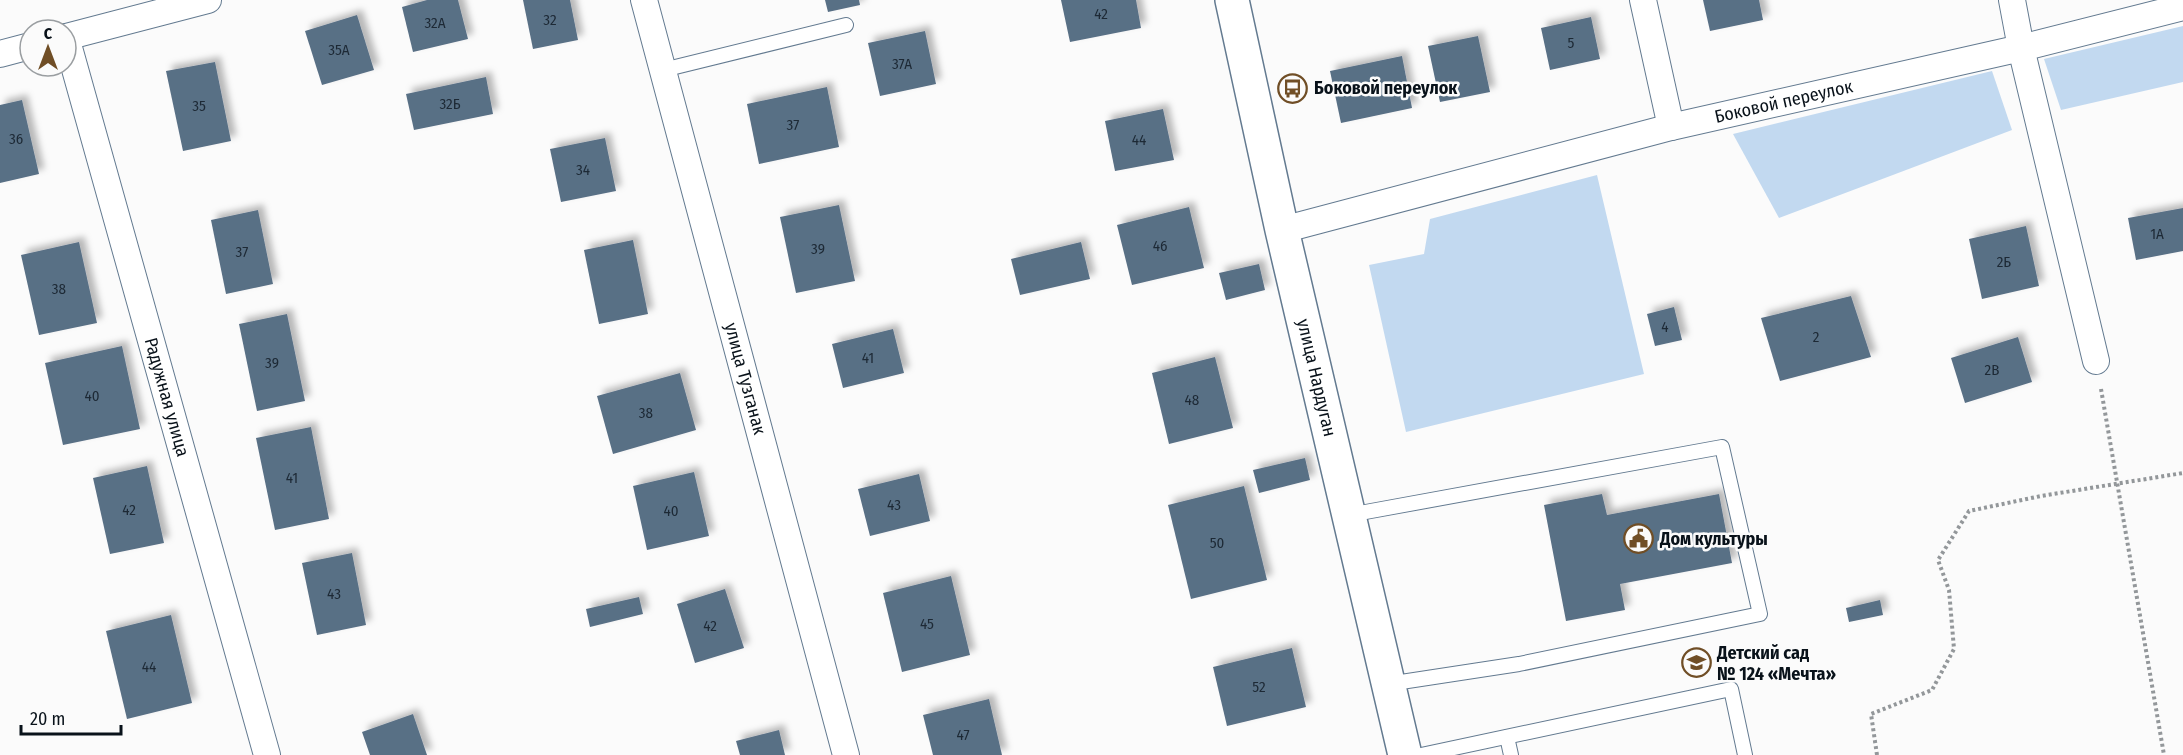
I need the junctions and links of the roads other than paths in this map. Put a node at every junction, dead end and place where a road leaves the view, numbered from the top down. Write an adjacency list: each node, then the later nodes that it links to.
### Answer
1 (208, 0): 8 (street)
2 (644, 0): 12 (street, улица Тузганак)
3 (1232, 0): 15 (street, улица Нардуган)
4 (1643, 0): 14 (street)
5 (2012, 0): 9 (street)
6 (2183, 7): 9 (street, Боковой переулок)
7 (846, 25): 12 (lane)
8 (78, 34)
9 (2021, 48): 14 (street, Боковой переулок); 16 (street)
10 (18, 49): 11 (street)
11 (0, 54)
12 (663, 70): 21 (street, улица Тузганак)
13 (77, 78): 20 (street, Радужная улица)
14 (1671, 127): 15 (street, Боковой переулок)
15 (1282, 230): 17 (street, улица Нардуган)
16 (2096, 361)
17 (1349, 515): 18 (street, улица Нардуган); 18 (lane)
18 (1388, 684): 22 (street, улица Нардуган)
19 (1507, 736): 23 (lane); 24 (lane); 25 (lane)
20 (267, 755)
21 (846, 755)
22 (1405, 755)
23 (1421, 755)
24 (1511, 755)
25 (1745, 755)

